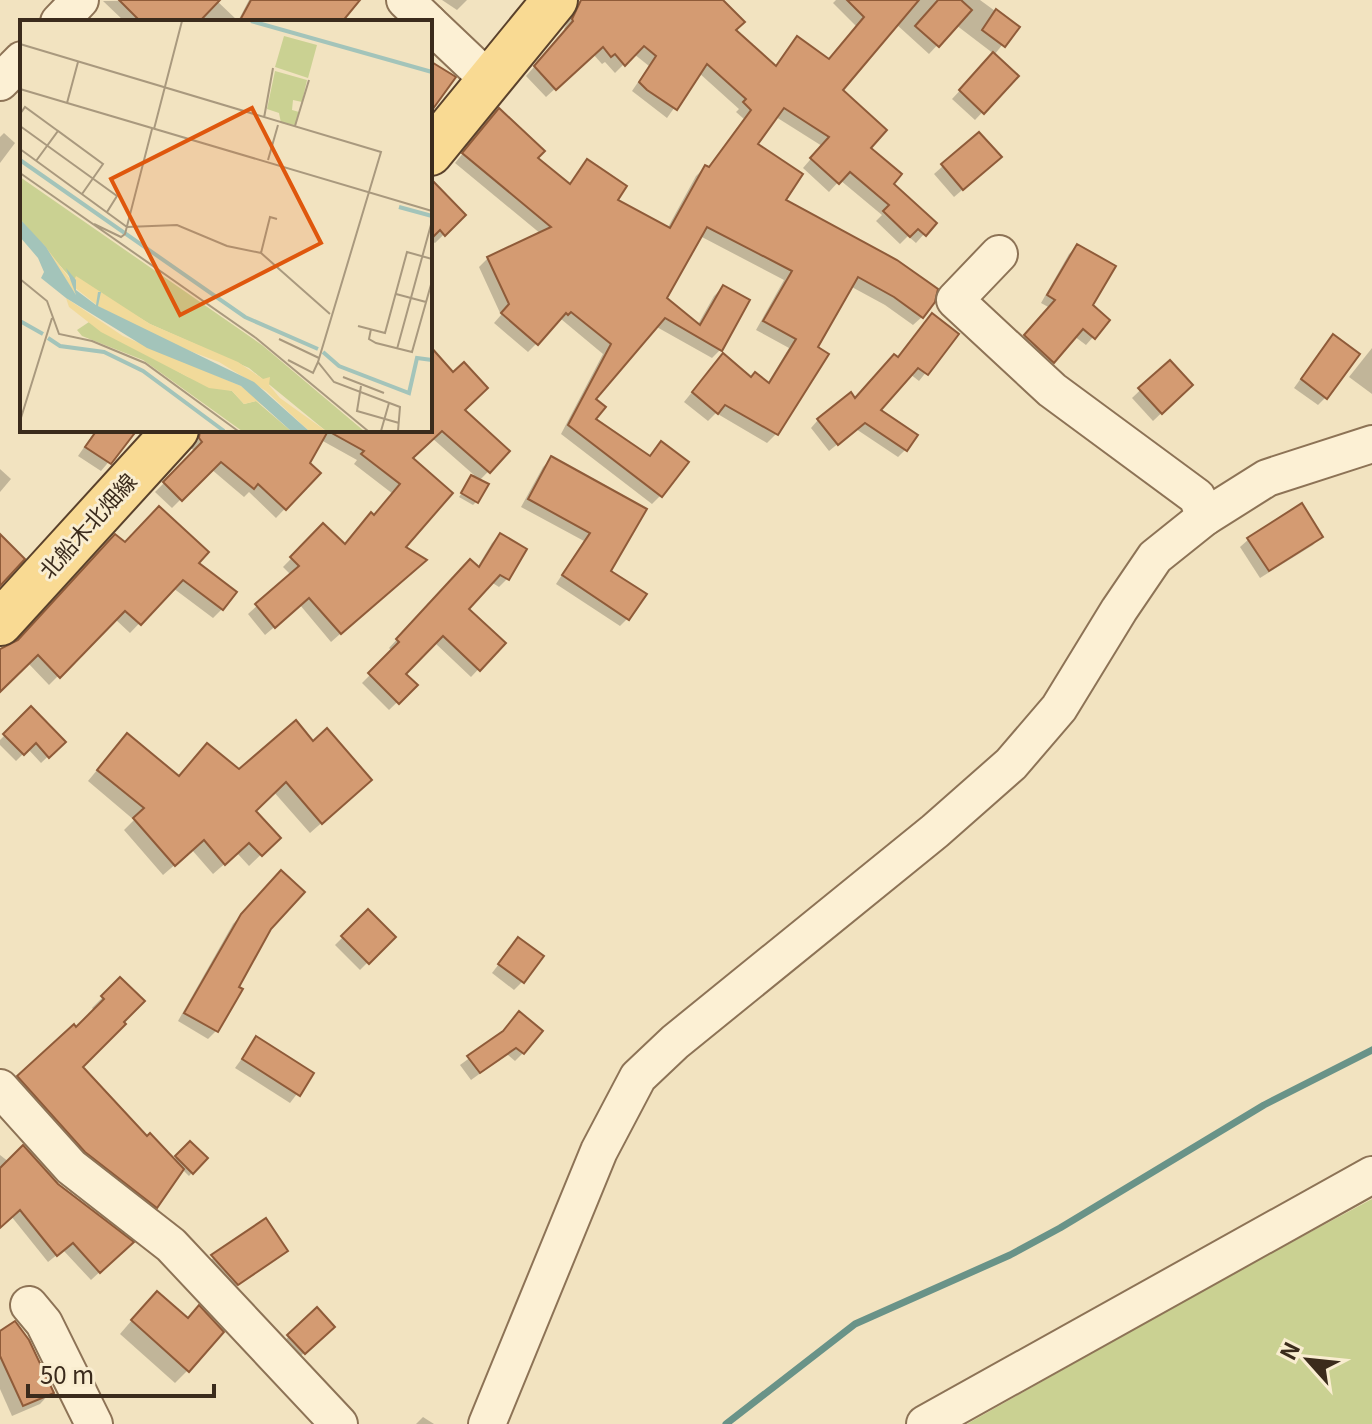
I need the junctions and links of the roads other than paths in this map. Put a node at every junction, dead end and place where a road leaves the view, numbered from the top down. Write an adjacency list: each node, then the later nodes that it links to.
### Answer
1 (80, 0): 4 (street)
2 (405, 0): 5 (street)
3 (555, 0): 8 (main road)
4 (61, 20)
5 (426, 20)
6 (432, 26): 8 (street)
7 (20, 62): 9 (street)
8 (489, 80): 10 (main road)
9 (0, 82)
10 (432, 151)
11 (999, 254): 14 (street)
12 (174, 432): 15 (main road, 北船木北畑線)
13 (1372, 444): 14 (street)
14 (1205, 517): 21 (street)
15 (0, 623)
16 (0, 1088): 20 (street)
17 (1372, 1175): 22 (street)
18 (29, 1305): 19 (street)
19 (94, 1424)
20 (339, 1424)
21 (487, 1424)
22 (925, 1424)

